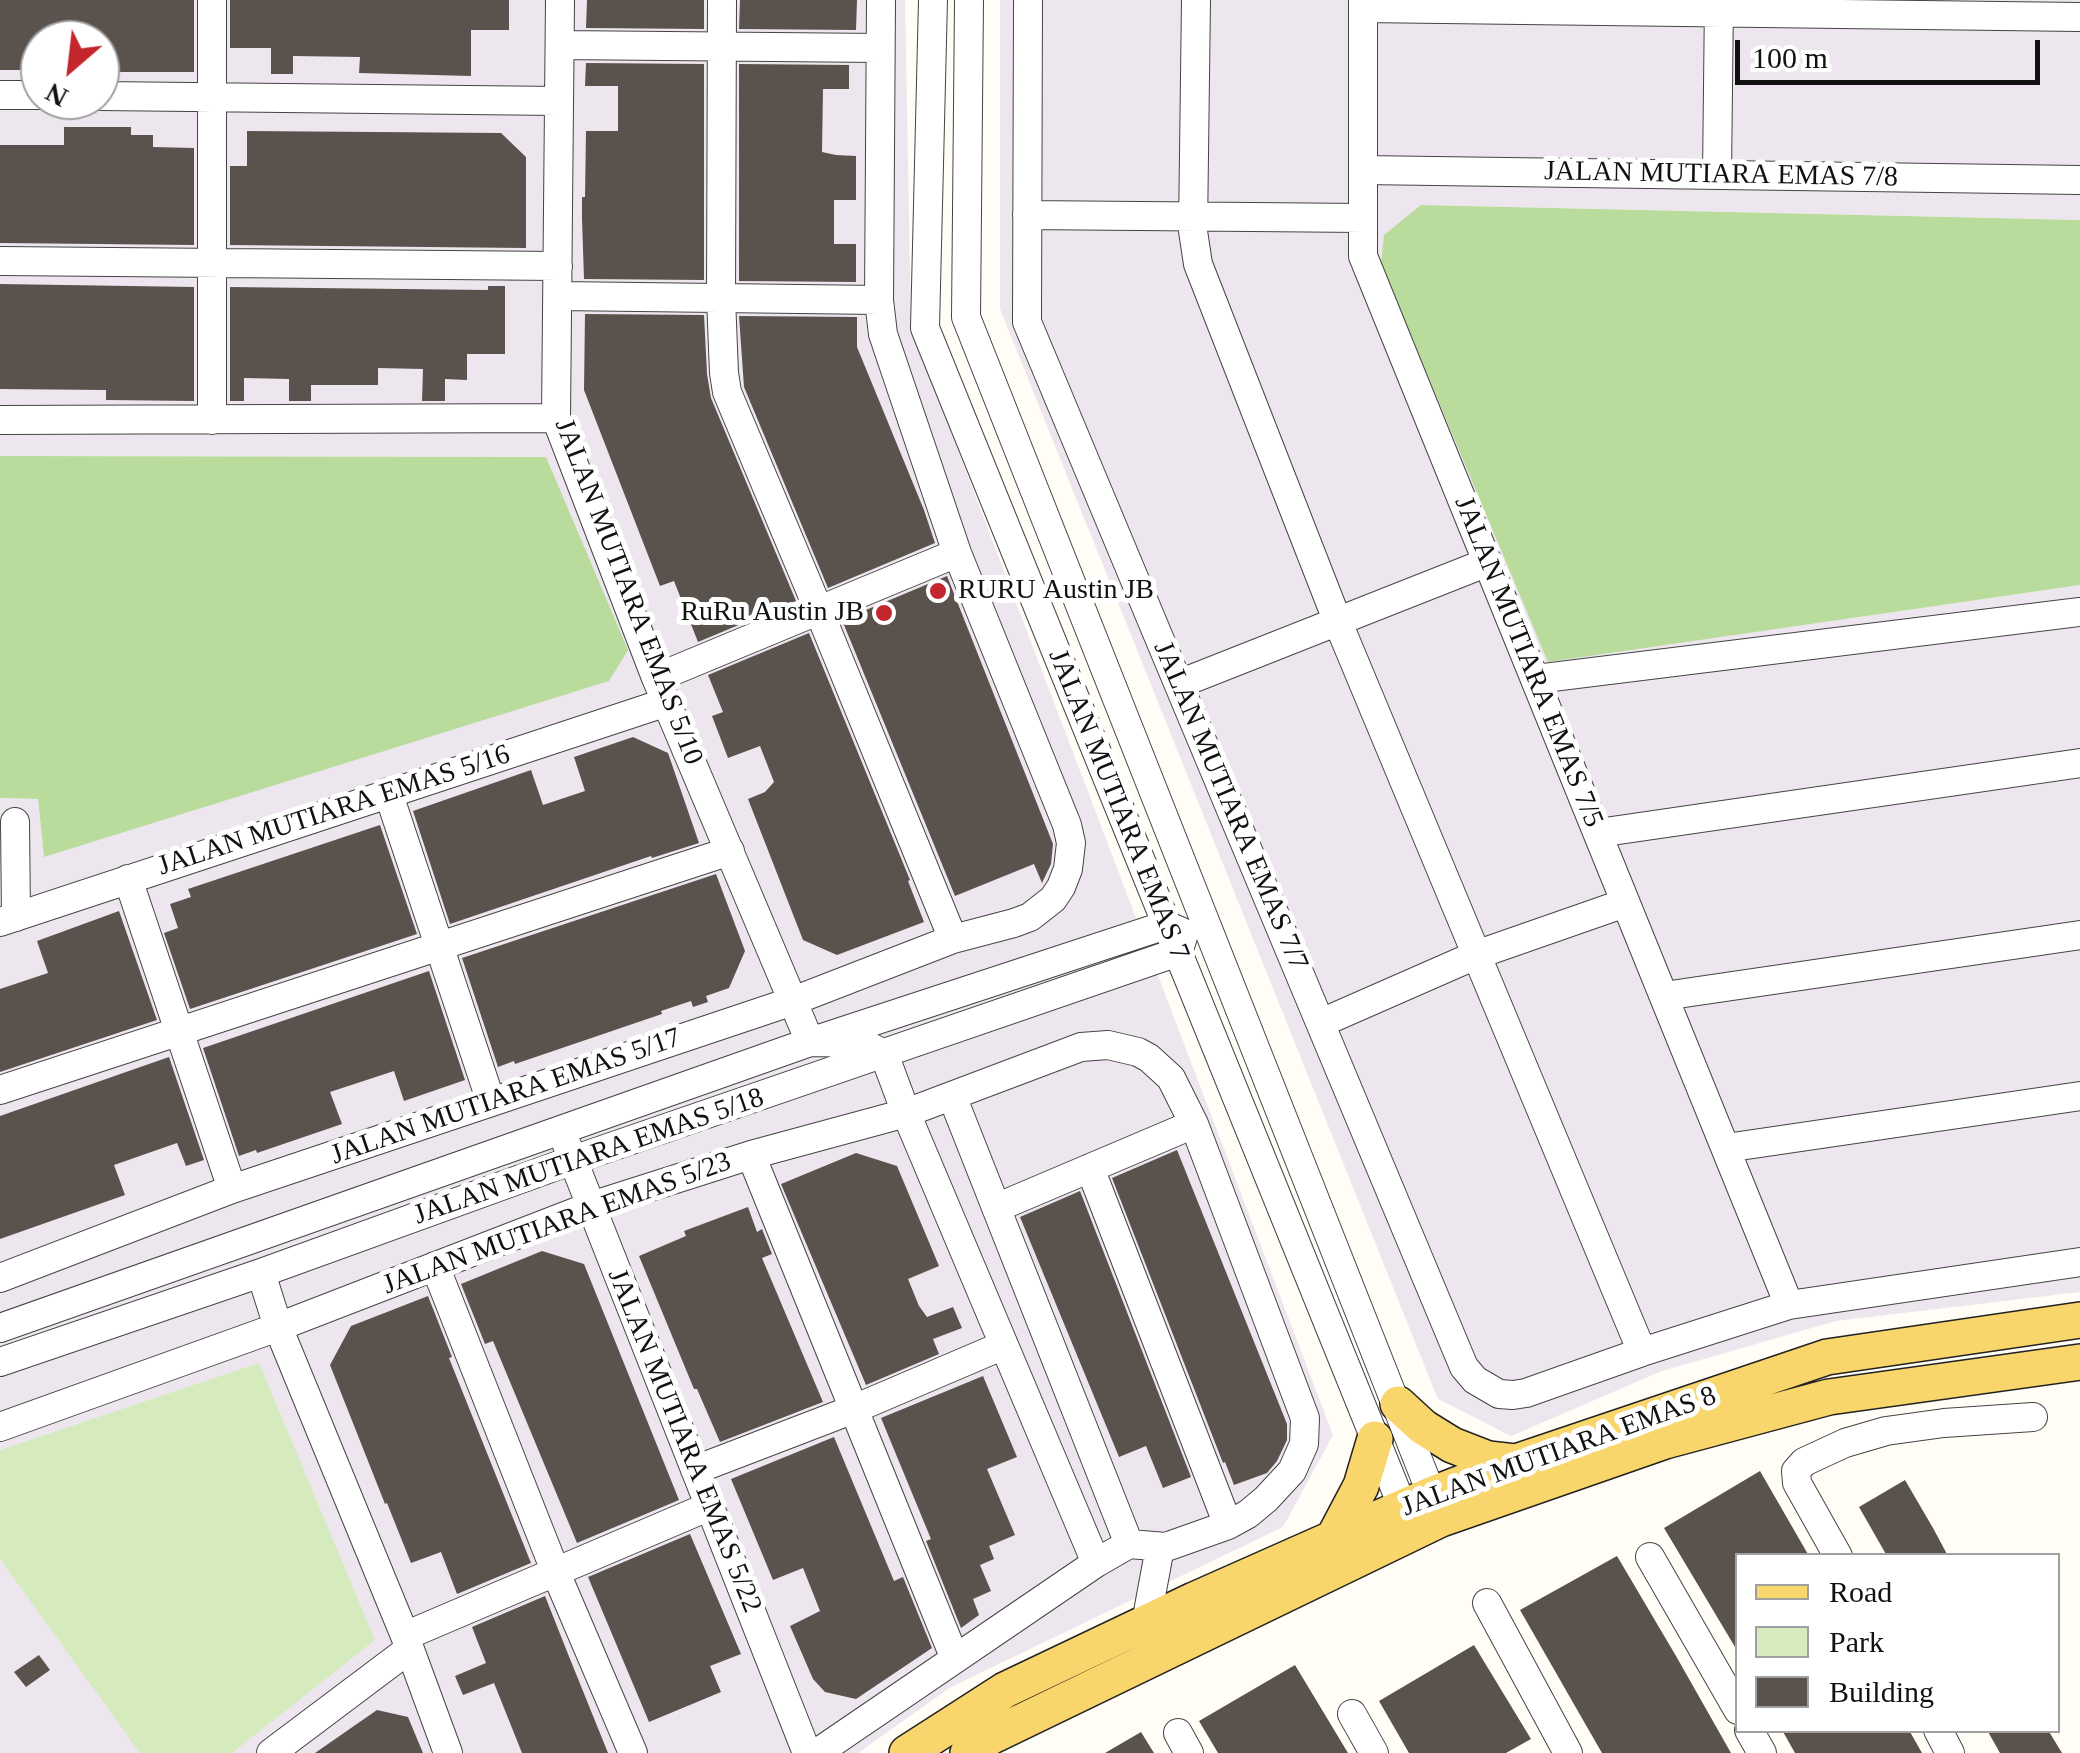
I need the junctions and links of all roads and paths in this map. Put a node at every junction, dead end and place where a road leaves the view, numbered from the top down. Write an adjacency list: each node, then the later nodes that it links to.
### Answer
1 (212, 0): 17 (street)
2 (560, 0): 13 (street, JALAN MUTIARA EMAS 5/10)
3 (722, 0): 14 (street)
4 (881, 0): 15 (street)
5 (933, 0): 53 (street, JALAN MUTIARA EMAS 7)
6 (970, 0): 49 (street, JALAN MUTIARA EMAS 7)
7 (1028, 0): 22 (street, JALAN MUTIARA EMAS 7/7)
8 (1196, 0): 23 (street)
9 (2078, 0): 12 (street)
10 (1363, 4): 11 (street); 19 (street, JALAN MUTIARA EMAS 7/5)
11 (1718, 6): 12 (street); 20 (street)
12 (2080, 16)
13 (560, 45): 14 (street); 18 (street, JALAN MUTIARA EMAS 5/10)
14 (722, 47): 15 (street); 29 (street)
15 (880, 48): 30 (street)
16 (120, 96): 17 (street)
17 (212, 97): 18 (street); 26 (street)
18 (559, 101): 27 (street, JALAN MUTIARA EMAS 5/10)
19 (1363, 170): 20 (street, JALAN MUTIARA EMAS 7/8); 24 (street, JALAN MUTIARA EMAS 7/5)
20 (1717, 175): 21 (street, JALAN MUTIARA EMAS 7/8)
21 (2080, 180)
22 (1027, 215): 23 (street); 40 (street, JALAN MUTIARA EMAS 7/7)
23 (1194, 216): 24 (street); 38 (street)
24 (1363, 218): 35 (street, JALAN MUTIARA EMAS 7/5)
25 (0, 261): 26 (street)
26 (212, 262): 27 (street); 33 (street)
27 (558, 266): 28 (street, JALAN MUTIARA EMAS 5/10)
28 (558, 296): 29 (street); 31 (street, JALAN MUTIARA EMAS 5/10)
29 (721, 298): 30 (street); 36 (street)
30 (879, 300): 34 (street)
31 (556, 418): 33 (street); 41 (street, JALAN MUTIARA EMAS 5/10)
32 (0, 420): 33 (street)
33 (212, 420)
34 (958, 554): 36 (street, JALAN MUTIARA EMAS 5/16); 54 (street, JALAN MUTIARA EMAS 5/17)
35 (1488, 562): 38 (street); 39 (street, JALAN MUTIARA EMAS 7/5)
36 (819, 610): 41 (street, JALAN MUTIARA EMAS 5/16); 54 (street)
37 (2080, 612): 39 (street)
38 (1337, 620): 40 (street); 56 (street)
39 (1536, 680): 45 (street, JALAN MUTIARA EMAS 7/5)
40 (1179, 684): 60 (street, JALAN MUTIARA EMAS 7/7)
41 (662, 690): 43 (street, JALAN MUTIARA EMAS 5/16); 46 (street, JALAN MUTIARA EMAS 5/10)
42 (2080, 763): 45 (street)
43 (388, 792): 48 (street, JALAN MUTIARA EMAS 5/16); 55 (street)
44 (15, 822): 47 (street)
45 (1598, 833): 50 (street, JALAN MUTIARA EMAS 7/5)
46 (730, 851): 55 (street); 59 (street, JALAN MUTIARA EMAS 5/10)
47 (8, 879): 51 (street)
48 (128, 880): 51 (street, JALAN MUTIARA EMAS 5/16); 61 (street)
49 (1194, 893): 53 (street); 57 (street, JALAN MUTIARA EMAS 7)
50 (1626, 903): 56 (street); 58 (street, JALAN MUTIARA EMAS 7/5)
51 (8, 919)
52 (2080, 935): 58 (street)
53 (1176, 937): 57 (street); 62 (street, JALAN MUTIARA EMAS 5/18); 63 (street, JALAN MUTIARA EMAS 5/18); 94 (street, JALAN MUTIARA EMAS 7)
54 (954, 938): 59 (street, JALAN MUTIARA EMAS 5/17)
55 (439, 946): 61 (street); 67 (street)
56 (1476, 955): 60 (street); 87 (street)
57 (1222, 965): 90 (street, JALAN MUTIARA EMAS 7)
58 (1664, 996): 71 (street, JALAN MUTIARA EMAS 7/5)
59 (793, 1001): 62 (street, JALAN MUTIARA EMAS 5/10); 67 (street, JALAN MUTIARA EMAS 5/17)
60 (1321, 1023): 87 (street, JALAN MUTIARA EMAS 7/7)
61 (179, 1032): 64 (street); 75 (street)
62 (810, 1042): 63 (street); 70 (street, JALAN MUTIARA EMAS 5/18)
63 (884, 1054): 68 (street); 73 (street, JALAN MUTIARA EMAS 5/18)
64 (0, 1090)
65 (952, 1096): 68 (street, JALAN MUTIARA EMAS 5/23); 69 (street, JALAN MUTIARA EMAS 5/23); 77 (street)
66 (2080, 1096): 71 (street)
67 (492, 1102): 75 (street, JALAN MUTIARA EMAS 5/17)
68 (906, 1114): 72 (street, JALAN MUTIARA EMAS 5/23); 86 (street)
69 (1194, 1124): 74 (street); 99 (street)
70 (561, 1130): 73 (street, JALAN MUTIARA EMAS 5/22); 85 (street, JALAN MUTIARA EMAS 5/18)
71 (1726, 1148): 82 (street, JALAN MUTIARA EMAS 7/5)
72 (752, 1155): 76 (street, JALAN MUTIARA EMAS 5/23); 91 (street)
73 (573, 1160): 76 (street, JALAN MUTIARA EMAS 5/22); 80 (street, JALAN MUTIARA EMAS 5/18)
74 (1090, 1168): 77 (street); 99 (street)
75 (232, 1189): 81 (street, JALAN MUTIARA EMAS 5/17)
76 (591, 1206): 79 (street, JALAN MUTIARA EMAS 5/23); 96 (street, JALAN MUTIARA EMAS 5/22)
77 (996, 1208): 101 (street)
78 (2080, 1262): 82 (street)
79 (435, 1266): 84 (street, JALAN MUTIARA EMAS 5/23); 106 (street)
80 (261, 1273): 84 (street); 88 (street, JALAN MUTIARA EMAS 5/18)
81 (0, 1278)
82 (1789, 1305): 87 (street)
83 (2080, 1320): 95 (main road, JALAN MUTIARA EMAS 8)
84 (278, 1327): 93 (street, JALAN MUTIARA EMAS 5/23); 109 (street)
85 (0, 1328)
86 (1004, 1345): 91 (street); 105 (street)
87 (1642, 1352)
88 (0, 1362)
89 (2080, 1362): 98 (main road, JALAN MUTIARA EMAS 8)
90 (1398, 1404): 95 (main road); 98 (street, JALAN MUTIARA EMAS 7)
91 (854, 1409): 96 (street); 110 (street)
92 (2033, 1417): 103 (street)
93 (0, 1426)
94 (1375, 1439): 98 (street, JALAN MUTIARA EMAS 7); 100 (main road)
95 (1516, 1462): 98 (main road, JALAN MUTIARA EMAS 8)
96 (696, 1470): 97 (street, JALAN MUTIARA EMAS 5/22)
97 (710, 1506): 106 (street); 116 (street, JALAN MUTIARA EMAS 5/22)
98 (1422, 1513): 100 (main road, JALAN MUTIARA EMAS 8); 119 (main road, JALAN MUTIARA EMAS 8)
99 (1228, 1525): 102 (street)
100 (1333, 1539): 108 (main road, JALAN MUTIARA EMAS 8)
101 (1129, 1544): 102 (street); 105 (street)
102 (1160, 1547): 108 (street)
103 (1836, 1553)
104 (1650, 1557): 111 (street)
105 (1096, 1563): 110 (street)
106 (556, 1573): 109 (street); 115 (street)
107 (1487, 1603): 121 (street)
108 (1146, 1623): 118 (main road, JALAN MUTIARA EMAS 8)
109 (407, 1643): 113 (street); 114 (street)
110 (955, 1659): 117 (street)
111 (1735, 1705)
112 (1352, 1714): 120 (street)
113 (271, 1753)
114 (448, 1753)
115 (634, 1753)
116 (807, 1753)
117 (817, 1753)
118 (907, 1753)
119 (968, 1753)
120 (1374, 1753)
121 (1568, 1753)

